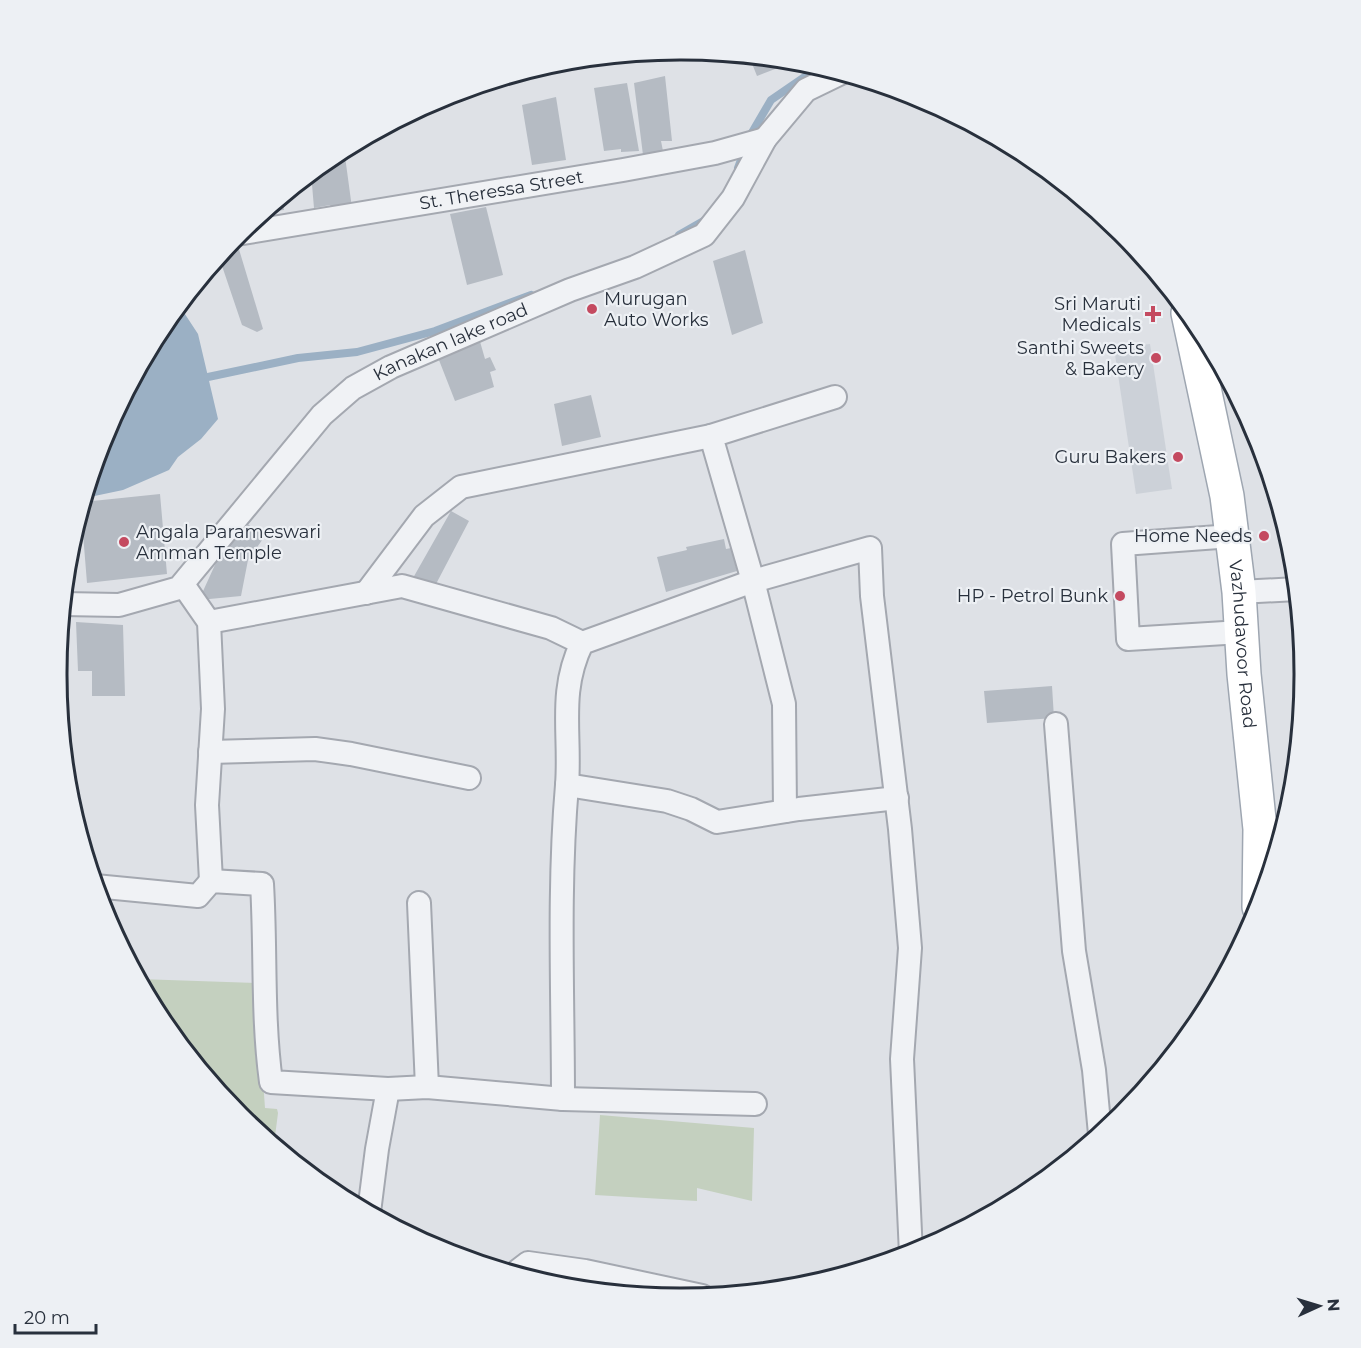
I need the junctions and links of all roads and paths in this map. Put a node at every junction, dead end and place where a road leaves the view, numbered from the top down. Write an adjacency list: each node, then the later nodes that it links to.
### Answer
1 (829, 79): 2 (street, Kanakan lake road)
2 (765, 139): 3 (street, St. Theressa Street); 9 (street, Kanakan lake road)
3 (256, 231)
4 (1193, 336): 7 (main road, Vazhudavoor Road)
5 (835, 397): 6 (street)
6 (711, 436): 8 (street); 12 (street)
7 (1232, 536): 11 (main road, Vazhudavoor Road); 15 (street)
8 (753, 581): 16 (street); 21 (street); 22 (street)
9 (184, 586): 13 (street); 14 (street)
10 (1288, 589): 11 (street)
11 (1239, 592): 15 (main road, Vazhudavoor Road)
12 (366, 593): 14 (street); 16 (street)
13 (71, 604)
14 (209, 622): 18 (street)
15 (1240, 632): 23 (main road, Vazhudavoor Road)
16 (582, 643): 20 (street)
17 (1056, 723): 32 (street)
18 (210, 752): 19 (street); 25 (street)
19 (469, 778)
20 (567, 785): 22 (street); 30 (street)
21 (897, 798): 22 (street); 34 (street)
22 (785, 811)
23 (1271, 828): 24 (main road, Vazhudavoor Road)
24 (1267, 856)
25 (212, 881): 26 (street); 29 (street)
26 (105, 887)
27 (419, 903): 28 (street)
28 (427, 1087): 29 (street); 30 (street)
29 (388, 1089): 33 (street)
30 (563, 1099): 31 (street)
31 (755, 1104)
32 (1099, 1123)
33 (370, 1204)
34 (910, 1243)
35 (523, 1267): 36 (street)
36 (664, 1288)

